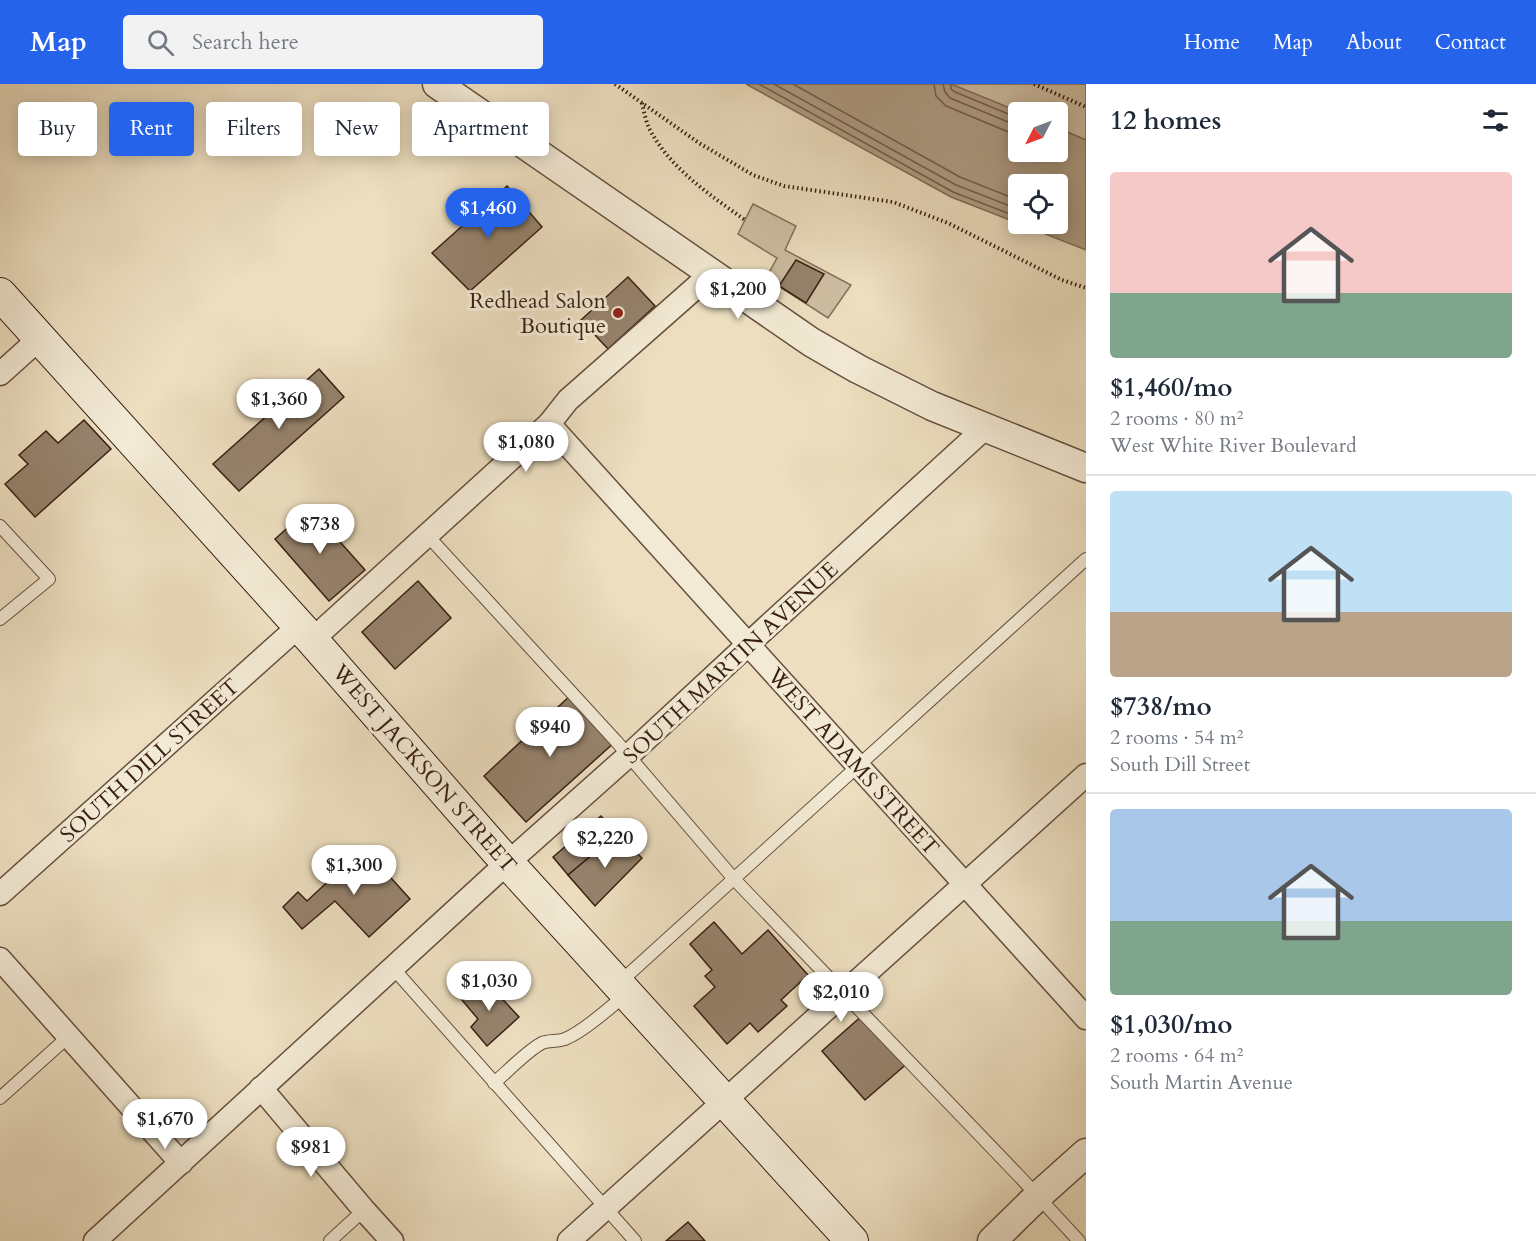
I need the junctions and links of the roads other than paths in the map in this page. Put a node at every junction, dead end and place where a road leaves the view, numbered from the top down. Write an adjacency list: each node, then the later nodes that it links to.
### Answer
1 (437, 84): 2 (street)
2 (711, 274): 6 (street, SOUTH DILL STREET); 7 (street)
3 (0, 294): 4 (main road, WEST JACKSON STREET)
4 (40, 338): 5 (street); 13 (main road, WEST JACKSON STREET)
5 (0, 374)
6 (549, 424): 10 (street, SOUTH DILL STREET); 14 (street, WEST ADAMS STREET)
7 (985, 428): 8 (street); 14 (street, SOUTH MARTIN AVENUE)
8 (1086, 468)
9 (0, 526): 12 (lane)
10 (428, 534): 13 (street, SOUTH DILL STREET); 15 (lane)
11 (1086, 559): 16 (lane)
12 (0, 619)
13 (305, 633): 18 (main road, WEST JACKSON STREET); 21 (street, SOUTH DILL STREET)
14 (749, 644): 15 (street, SOUTH MARTIN AVENUE); 16 (street, WEST ADAMS STREET)
15 (629, 755): 18 (street, SOUTH MARTIN AVENUE); 19 (lane)
16 (859, 766): 19 (lane); 20 (street, WEST ADAMS STREET)
17 (1086, 775): 20 (street)
18 (508, 863): 23 (street, SOUTH MARTIN AVENUE); 24 (main road, WEST JACKSON STREET)
19 (734, 879): 24 (lane); 25 (lane)
20 (965, 884): 25 (street); 26 (street, WEST ADAMS STREET)
21 (0, 894)
22 (0, 959): 27 (street)
23 (393, 968): 28 (lane); 29 (street, SOUTH MARTIN AVENUE)
24 (622, 988): 28 (lane); 31 (main road, WEST JACKSON STREET)
25 (844, 993): 31 (street); 34 (lane)
26 (1086, 1018)
27 (69, 1036): 30 (lane); 33 (street)
28 (494, 1083): 35 (lane)
29 (261, 1088): 33 (street, SOUTH MARTIN AVENUE); 36 (street)
30 (0, 1098)
31 (724, 1101): 35 (street); 42 (main road, WEST JACKSON STREET)
32 (1086, 1153): 34 (street)
33 (181, 1163): 37 (street, SOUTH MARTIN AVENUE)
34 (1038, 1196): 43 (street); 44 (lane)
35 (605, 1208): 40 (street); 41 (lane)
36 (364, 1210): 38 (lane); 39 (street)
37 (95, 1241)
38 (330, 1241)
39 (392, 1241)
40 (569, 1241)
41 (636, 1241)
42 (852, 1241)
43 (993, 1241)
44 (1079, 1241)

